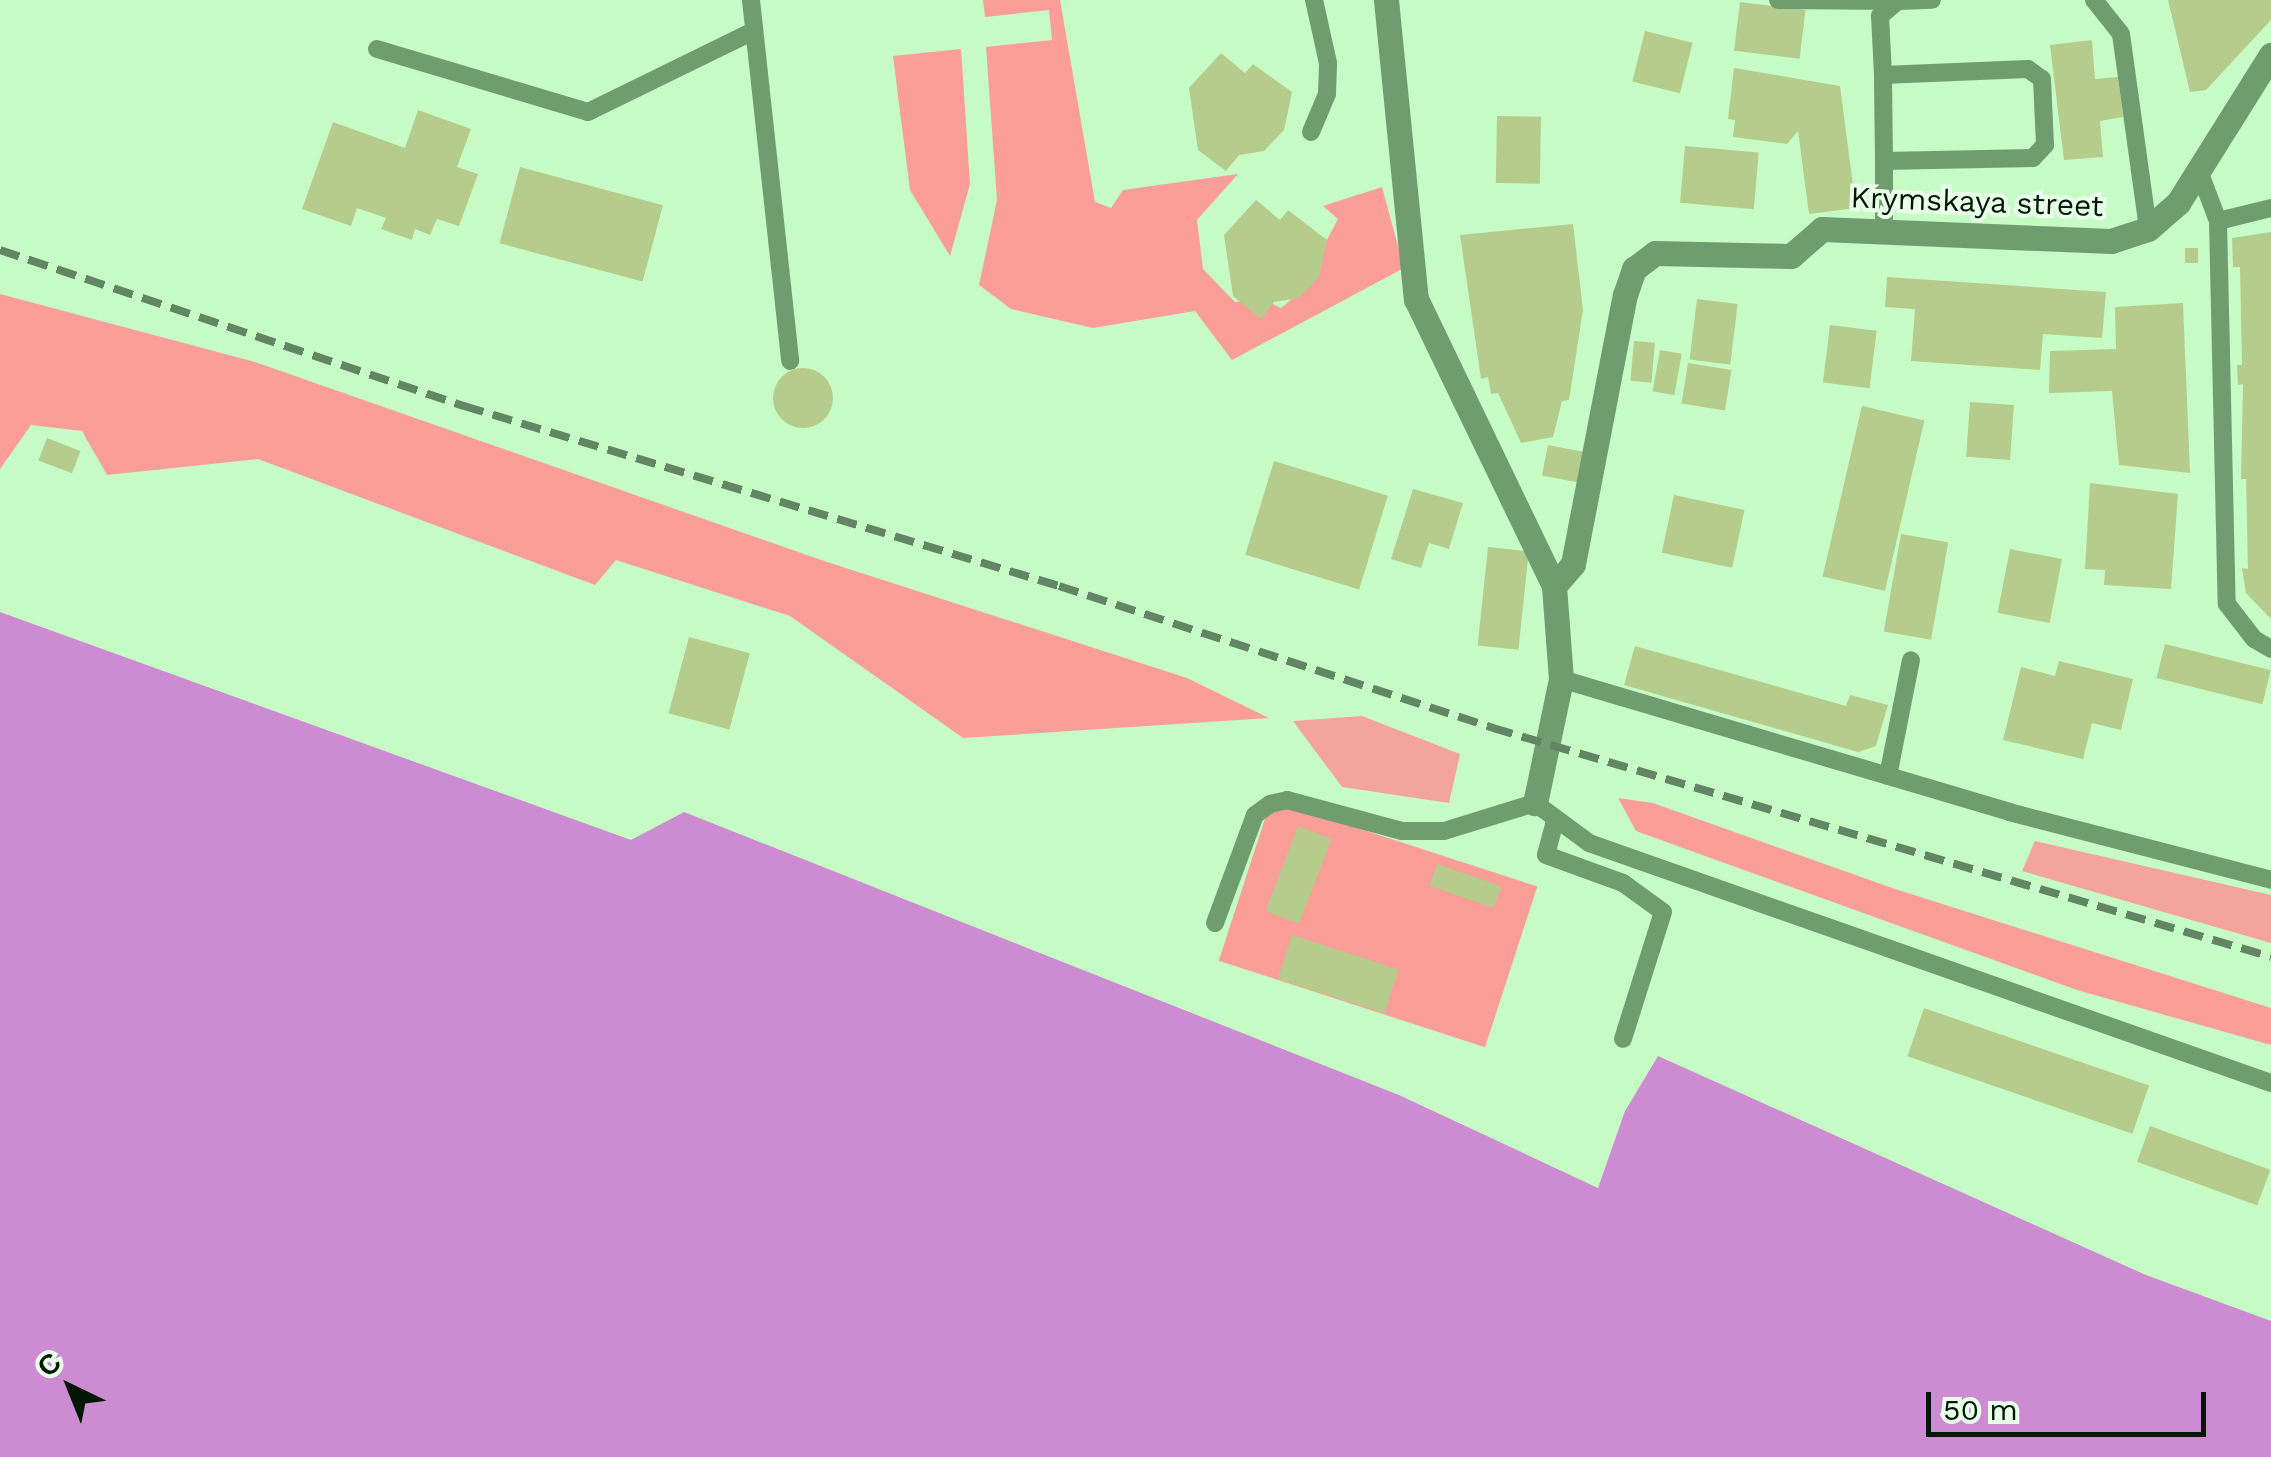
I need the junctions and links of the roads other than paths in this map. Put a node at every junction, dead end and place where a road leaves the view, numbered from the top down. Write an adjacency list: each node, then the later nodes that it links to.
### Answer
1 (751, 0): 8 (lane)
2 (1314, 0): 12 (lane)
3 (1386, 0): 20 (street)
4 (1778, 0): 7 (lane)
5 (1932, 0): 7 (lane)
6 (2094, 0): 17 (lane)
7 (1898, 1): 11 (lane)
8 (753, 31): 9 (lane); 19 (lane)
9 (377, 49)
10 (2271, 55): 14 (street)
11 (1883, 75): 13 (lane); 13 (lane)
12 (1311, 132)
13 (1884, 161): 18 (lane)
14 (2198, 171): 16 (lane); 17 (street)
15 (2271, 208): 16 (lane)
16 (2218, 221): 21 (lane)
17 (2148, 229): 18 (street, Krymskaya street)
18 (1884, 232): 20 (street, Krymskaya street)
19 (790, 361)
20 (1554, 586): 23 (street)
21 (2271, 649)
22 (1911, 660): 24 (lane)
23 (1561, 679): 24 (lane); 25 (street)
24 (1888, 776): 27 (lane)
25 (1535, 803): 26 (lane); 28 (lane)
26 (1555, 821): 29 (lane); 30 (lane)
27 (2271, 880)
28 (1215, 923)
29 (1623, 1039)
30 (2271, 1082)

